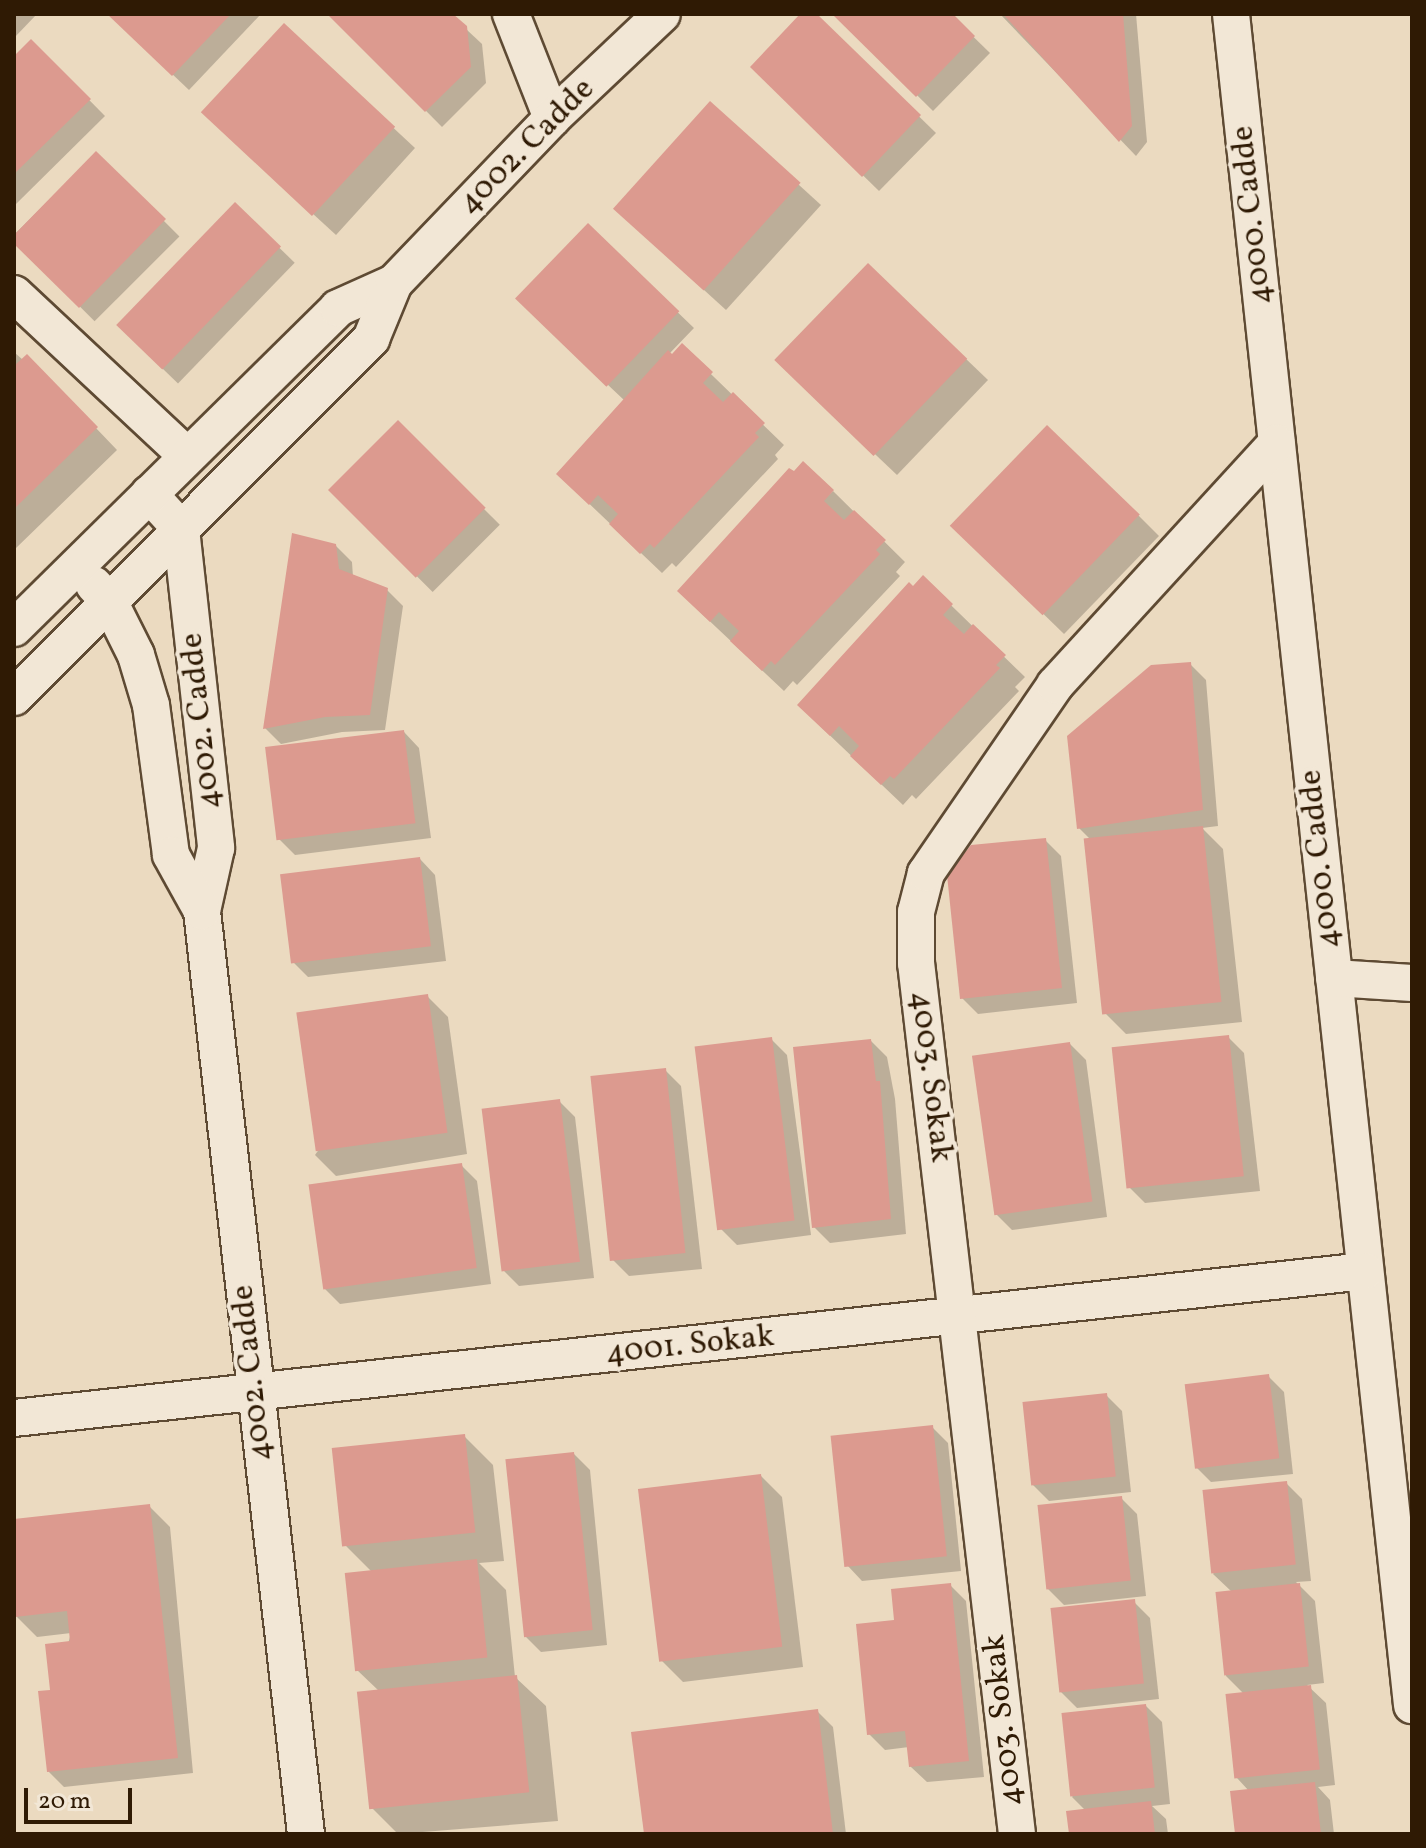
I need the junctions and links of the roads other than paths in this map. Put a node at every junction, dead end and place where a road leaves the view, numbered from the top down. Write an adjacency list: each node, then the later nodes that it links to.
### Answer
1 (511, 14): 4 (street)
2 (662, 14): 4 (street, 4002. Cadde)
3 (1231, 14): 7 (street, 4000. Cadde)
4 (552, 118): 5 (street, 4002. Cadde)
5 (394, 283): 8 (street, 4002. Cadde); 10 (street, 4002. Cadde)
6 (14, 294): 8 (street)
7 (1277, 443): 16 (street, 4000. Cadde); 19 (street, 4003. Sokak)
8 (187, 456): 9 (street, 4002. Cadde)
9 (149, 494): 10 (street); 11 (street, 4002. Cadde)
10 (181, 529): 12 (street, 4002. Cadde); 15 (street, 4002. Cadde)
11 (75, 567): 12 (street, 4002. Cadde); 13 (street)
12 (109, 601): 14 (street); 15 (street, 4002. Cadde)
13 (14, 628)
14 (14, 697)
15 (202, 911): 20 (street, 4002. Cadde)
16 (1334, 978): 17 (street); 18 (street, 4000. Cadde)
17 (1412, 983)
18 (1365, 1271): 19 (street, 4001. Sokak); 22 (street, 4000. Cadde)
19 (960, 1316): 20 (street, 4001. Sokak); 24 (street, 4003. Sokak)
20 (255, 1394): 21 (street, 4001. Sokak); 23 (street, 4002. Cadde)
21 (14, 1418)
22 (1412, 1705)
23 (306, 1834)
24 (1017, 1834)

